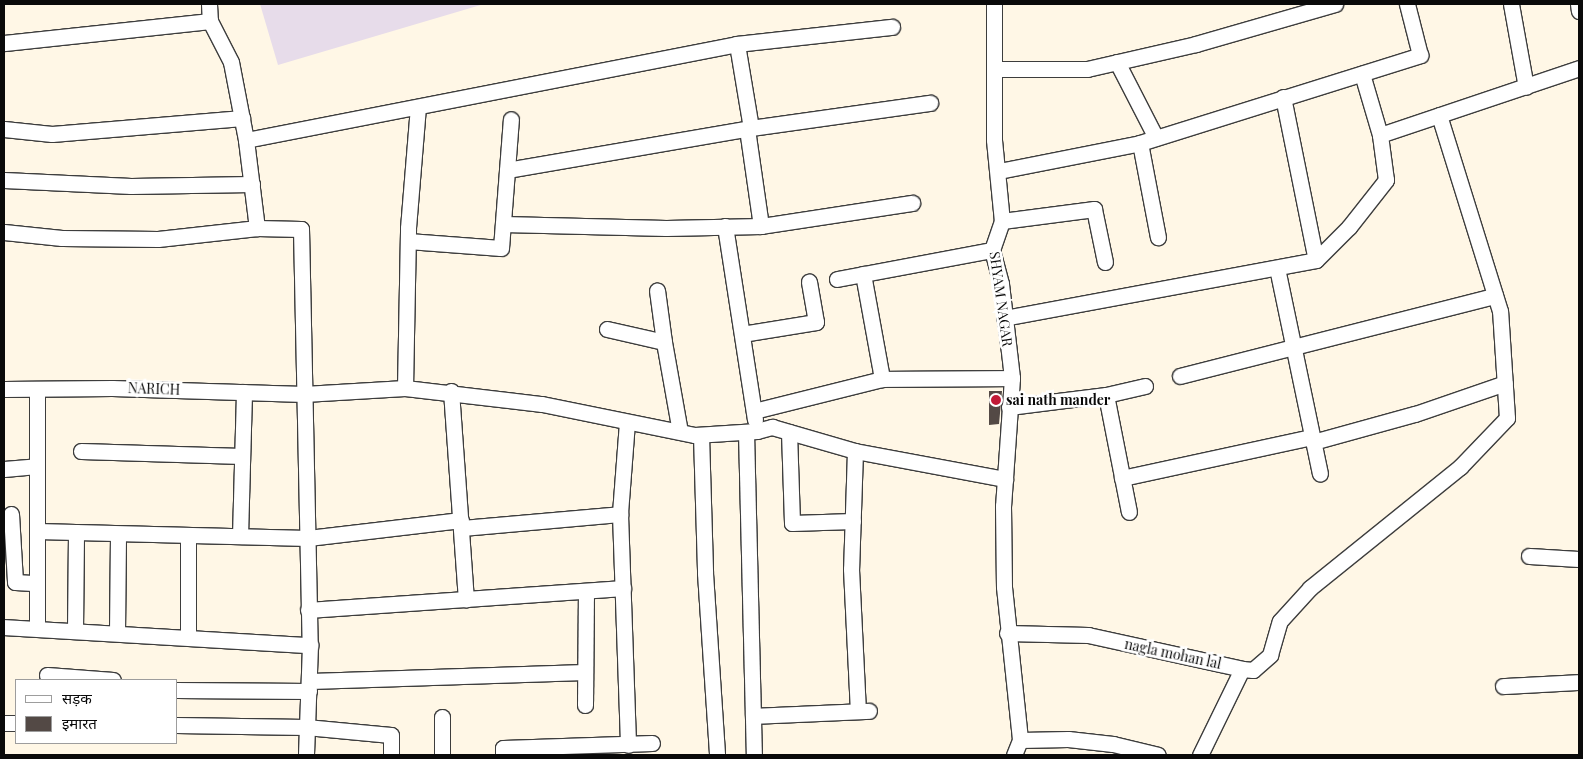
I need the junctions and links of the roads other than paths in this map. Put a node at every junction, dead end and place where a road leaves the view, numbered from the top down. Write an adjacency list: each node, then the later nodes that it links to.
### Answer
1 (209, 4): 8 (street)
2 (994, 4): 14 (street, SHYAM NAGAR)
3 (1335, 4): 12 (street)
4 (1407, 4): 15 (street)
5 (1511, 4): 16 (street)
6 (1578, 4): 7 (street)
7 (1579, 11)
8 (210, 21): 10 (street); 21 (street)
9 (892, 28): 11 (street)
10 (4, 44)
11 (737, 44): 19 (street); 24 (street)
12 (1117, 62): 14 (street); 26 (street)
13 (1579, 68): 16 (street)
14 (996, 69): 30 (street, SHYAM NAGAR)
15 (1362, 74): 17 (street); 25 (street)
16 (1526, 87): 20 (street)
17 (1283, 97): 26 (street); 43 (street)
18 (930, 103): 24 (street)
19 (418, 107): 27 (street); 41 (street)
20 (1439, 115): 25 (street); 50 (street)
21 (242, 118): 23 (street); 27 (street)
22 (511, 119): 29 (street)
23 (4, 129)
24 (749, 129): 29 (street); 37 (street)
25 (1380, 134): 43 (street)
26 (1156, 138): 28 (street)
27 (246, 140): 32 (street)
28 (1140, 143): 30 (street); 40 (street)
29 (508, 170): 35 (street)
30 (999, 171): 34 (street, SHYAM NAGAR)
31 (4, 180): 32 (street)
32 (252, 184): 38 (street)
33 (912, 203): 37 (street)
34 (1002, 221): 42 (street, SHYAM NAGAR); 44 (street)
35 (503, 224): 36 (street); 41 (street)
36 (725, 226): 37 (street); 53 (street)
37 (762, 226)
38 (257, 228): 39 (street); 66 (street)
39 (4, 232)
40 (1158, 237)
41 (408, 241): 61 (street)
42 (992, 250): 46 (street); 51 (street, SHYAM NAGAR)
43 (1316, 260): 45 (street)
44 (1105, 262)
45 (1277, 268): 51 (street); 55 (street)
46 (863, 274): 47 (street); 58 (street)
47 (837, 279)
48 (809, 282): 53 (street)
49 (657, 290): 54 (street)
50 (1496, 296): 55 (street); 59 (street)
51 (1004, 318): 57 (street, SHYAM NAGAR)
52 (607, 329): 54 (street)
53 (742, 334): 69 (street)
54 (664, 342): 72 (street)
55 (1294, 347): 56 (street); 75 (street)
56 (1180, 376)
57 (1012, 378): 58 (street); 68 (street, SHYAM NAGAR)
58 (882, 379): 69 (street)
59 (1505, 383): 75 (street); 109 (street)
60 (1145, 386): 67 (street)
61 (405, 388): 64 (street, NARICH); 66 (street, NARICH)
62 (4, 389): 63 (street, NARICH)
63 (37, 389): 65 (street, NARICH); 79 (street)
64 (451, 391): 70 (street, NARICH); 88 (street)
65 (244, 392): 66 (street, NARICH); 78 (street)
66 (304, 394): 94 (street)
67 (1106, 395): 68 (street); 82 (street)
68 (1008, 407): 83 (street, SHYAM NAGAR)
69 (754, 411): 71 (street)
70 (628, 422): 72 (street, NARICH); 86 (street)
71 (751, 431): 73 (street, NARICH); 74 (street, NARICH); 118 (street)
72 (680, 432): 74 (street, NARICH)
73 (789, 432): 77 (street, NARICH); 87 (street)
74 (702, 435): 129 (street)
75 (1313, 439): 81 (street); 82 (street)
76 (81, 451): 78 (street)
77 (855, 451): 83 (street, NARICH); 87 (street)
78 (242, 456): 93 (street)
79 (37, 466): 80 (street); 89 (street)
80 (4, 469)
81 (1320, 474)
82 (1122, 478): 84 (street)
83 (1005, 479): 106 (street, SHYAM NAGAR)
84 (1129, 512)
85 (11, 514): 97 (street)
86 (620, 514): 88 (street); 98 (street)
87 (853, 521): 118 (street)
88 (461, 524): 94 (street); 100 (street)
89 (37, 532): 90 (street); 97 (street)
90 (76, 532): 91 (street); 104 (street)
91 (118, 534): 92 (street); 105 (street)
92 (188, 535): 93 (street); 107 (street)
93 (240, 536): 94 (street)
94 (308, 538): 101 (street)
95 (1529, 556): 96 (street)
96 (1579, 559)
97 (37, 583): 103 (street)
98 (623, 588): 99 (street); 124 (street)
99 (586, 591): 100 (street); 110 (street)
100 (466, 599): 101 (street)
101 (308, 610): 108 (street)
102 (4, 627): 103 (street)
103 (38, 628): 104 (street)
104 (75, 630): 105 (street)
105 (117, 632): 107 (street)
106 (1007, 634): 109 (street, nagla mohan lal); 122 (street)
107 (188, 636): 108 (street)
108 (310, 645): 114 (street)
109 (1242, 669): 133 (street, nagla mohan lal)
110 (585, 672): 114 (street); 117 (street)
111 (47, 675): 112 (street)
112 (100, 679)
113 (1579, 682): 115 (street)
114 (309, 686): 116 (street); 121 (street)
115 (1503, 686)
116 (178, 690)
117 (585, 705)
118 (753, 716): 130 (street)
119 (442, 717): 127 (street)
120 (178, 725): 121 (street)
121 (306, 727): 125 (street); 126 (street)
122 (1020, 740): 131 (street); 132 (street)
123 (652, 743): 124 (street)
124 (628, 744): 128 (street)
125 (306, 755)
126 (391, 755)
127 (442, 755)
128 (503, 755)
129 (717, 755)
130 (754, 755)
131 (1014, 755)
132 (1158, 755)
133 (1200, 755)

